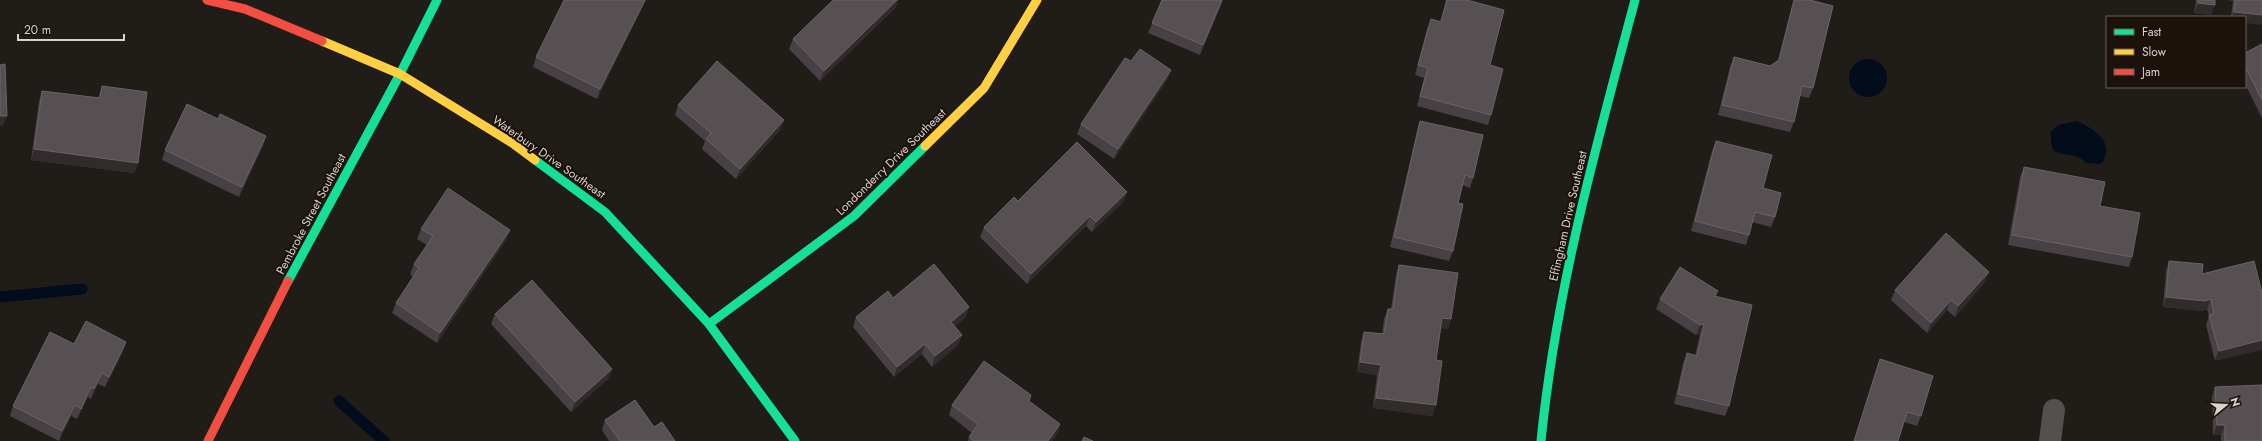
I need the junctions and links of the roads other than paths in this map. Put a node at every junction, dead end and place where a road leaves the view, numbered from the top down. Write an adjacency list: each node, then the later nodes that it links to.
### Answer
1 (208, 0): 5 (street, Waterbury Drive Southeast)
2 (437, 0): 5 (street, Pembroke Street Southeast)
3 (1037, 0): 6 (street, Londonderry Drive Southeast)
4 (1635, 0): 10 (street, Effingham Drive Southeast)
5 (400, 74): 6 (street, Waterbury Drive Southeast); 8 (street, Pembroke Street Southeast)
6 (709, 324): 9 (street, Waterbury Drive Southeast)
7 (2054, 410): 11 (street)
8 (208, 441)
9 (795, 441)
10 (1542, 441)
11 (2050, 441)

